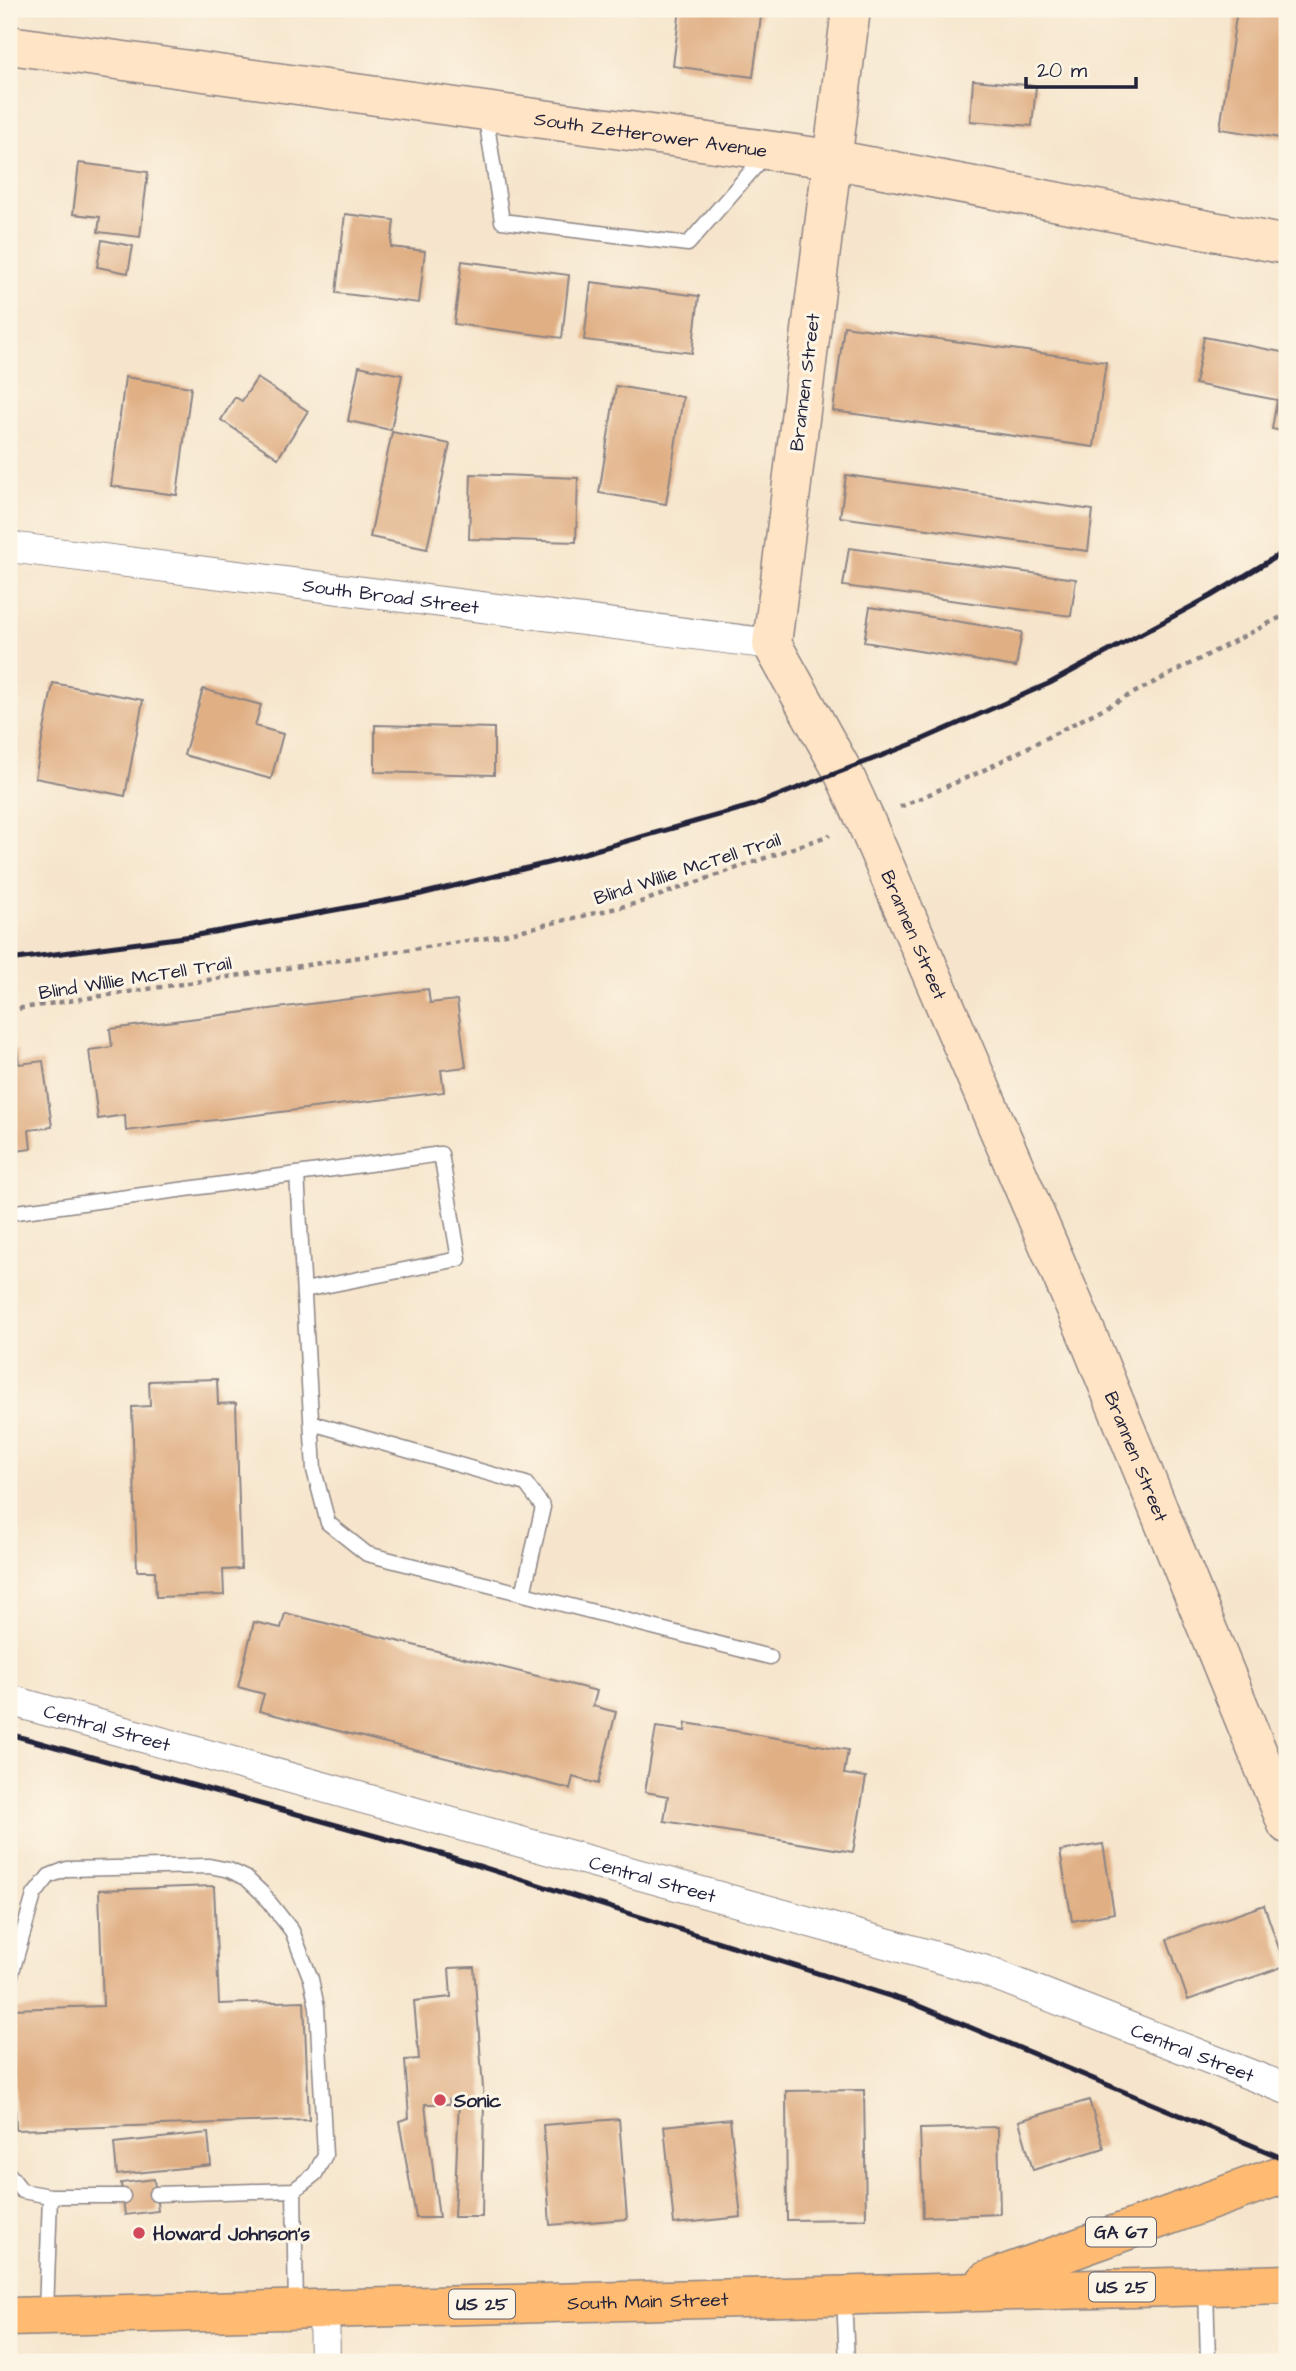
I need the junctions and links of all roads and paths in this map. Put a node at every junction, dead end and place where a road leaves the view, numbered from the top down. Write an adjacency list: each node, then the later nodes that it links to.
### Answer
1 (851, 9): 5 (street, Brannen Street)
2 (9, 45): 3 (street, South Zetterower Avenue)
3 (484, 111): 4 (street, South Zetterower Avenue); 4 (lane)
4 (769, 150): 5 (street, South Zetterower Avenue)
5 (831, 159): 6 (street, South Zetterower Avenue); 9 (street, Brannen Street)
6 (1287, 245)
7 (9, 548): 9 (street, South Broad Street)
8 (1287, 614): 10 (path, Blind Willie McTell Trail)
9 (772, 644): 10 (street, Brannen Street)
10 (866, 822): 11 (path, Blind Willie McTell Trail); 19 (street, Brannen Street)
11 (9, 1010)
12 (297, 1174): 13 (lane); 14 (lane); 14 (lane)
13 (9, 1213)
14 (304, 1290): 15 (lane)
15 (312, 1423): 16 (lane); 16 (lane)
16 (523, 1594): 17 (lane)
17 (770, 1657)
18 (9, 1700): 21 (street, Central Street)
19 (1287, 1824)
20 (9, 1982): 24 (lane)
21 (1287, 2089)
22 (1287, 2173): 30 (main road, GA 67)
23 (9, 2174): 26 (lane)
24 (294, 2190): 25 (lane); 32 (lane)
25 (156, 2194)
26 (50, 2196): 27 (lane); 33 (lane)
27 (123, 2196)
28 (1287, 2284): 29 (main road, South Main Street / US 25)
29 (1206, 2285): 30 (main road, South Main Street / US 25); 36 (lane)
30 (956, 2292): 31 (main road, South Main Street / US 25)
31 (844, 2295): 32 (main road, South Main Street / US 25); 35 (lane)
32 (310, 2309): 33 (main road, South Main Street / US 25); 34 (street)
33 (27, 2316)
34 (325, 2362)
35 (847, 2362)
36 (1208, 2362)

